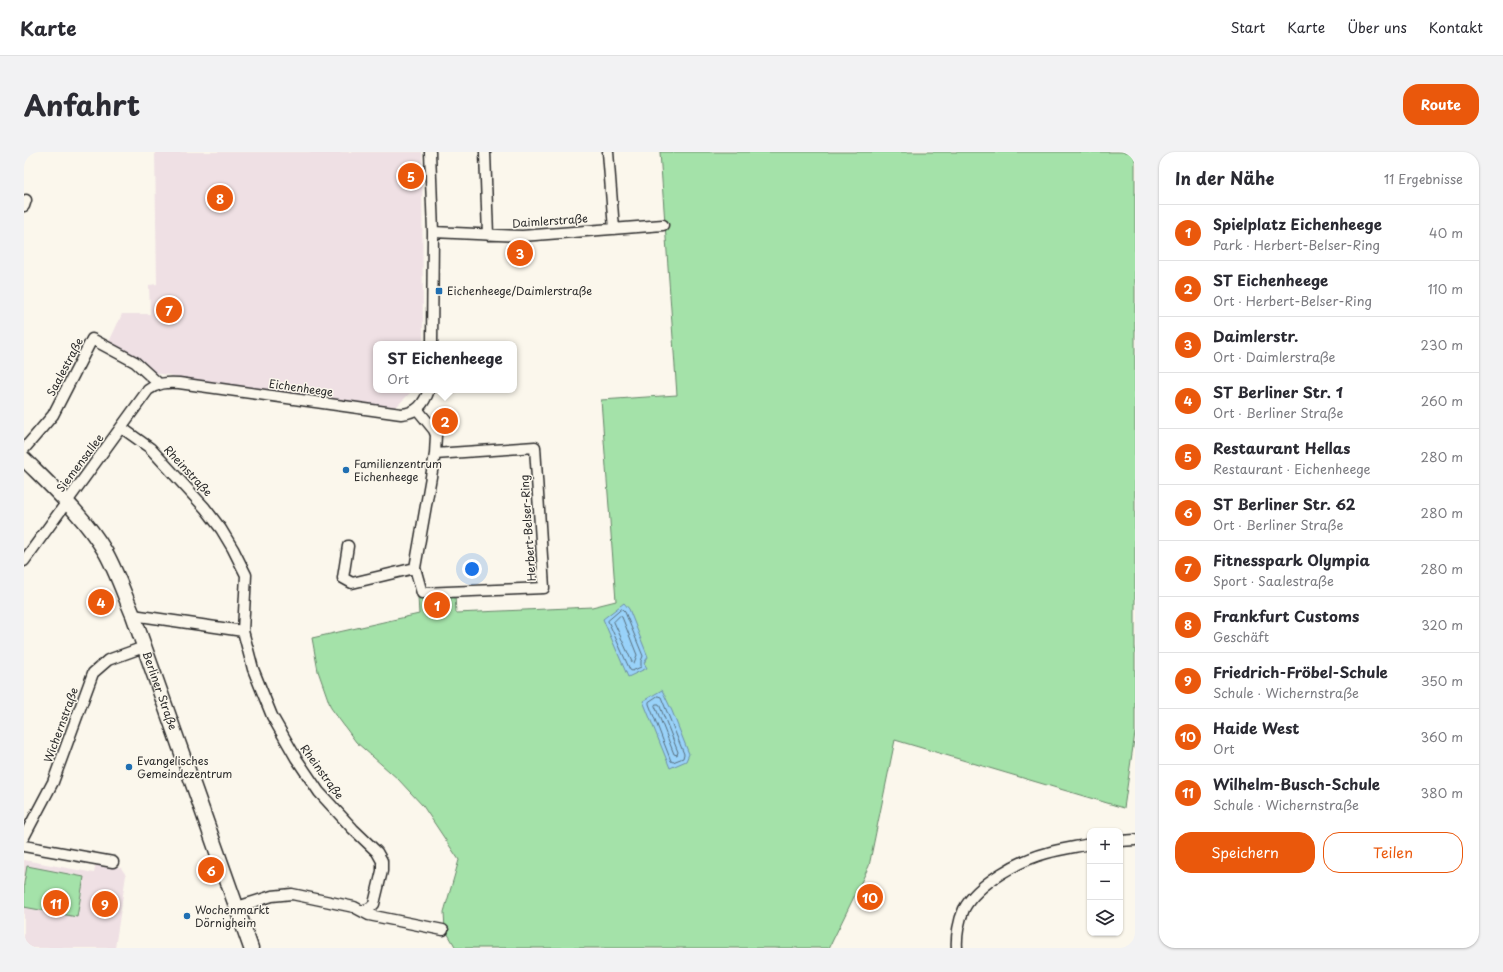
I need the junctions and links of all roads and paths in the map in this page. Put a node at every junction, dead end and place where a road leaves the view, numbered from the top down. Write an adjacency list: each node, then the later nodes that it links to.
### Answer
1 (430, 152): 6 (street)
2 (485, 152): 7 (street)
3 (608, 152): 5 (street)
4 (663, 225): 5 (street, Daimlerstraße)
5 (614, 229): 7 (street, Daimlerstraße)
6 (433, 232): 7 (street, Daimlerstraße); 8 (street)
7 (488, 235)
8 (432, 341)
9 (159, 384): 11 (street, Eichenheege); 12 (street, Siemensallee); 13 (street, Saalestraße)
10 (427, 393): 11 (street)
11 (417, 409): 14 (street, Herbert-Belser-Ring)
12 (122, 428): 16 (street, Siemensallee); 21 (street, Rheinstraße)
13 (24, 449)
14 (435, 454): 19 (street, Herbert-Belser-Ring); 19 (street, Herbert-Belser-Ring)
15 (24, 459): 16 (street, Berliner Straße)
16 (66, 502): 18 (street, Siemensallee); 20 (street, Berliner Straße)
17 (348, 546): 19 (street)
18 (24, 561)
19 (415, 568)
20 (133, 615): 21 (street); 22 (street, Berliner Straße)
21 (243, 631): 30 (street, Rheinstraße)
22 (144, 647): 23 (street, Wichernstraße); 29 (street, Berliner Straße)
23 (24, 837)
24 (1135, 840): 25 (street)
25 (1123, 841)
26 (1087, 845): 33 (street)
27 (24, 846): 28 (street)
28 (113, 862)
29 (237, 907): 30 (street); 32 (street, Berliner Straße)
30 (362, 911): 31 (street)
31 (443, 930)
32 (251, 948)
33 (957, 948)

